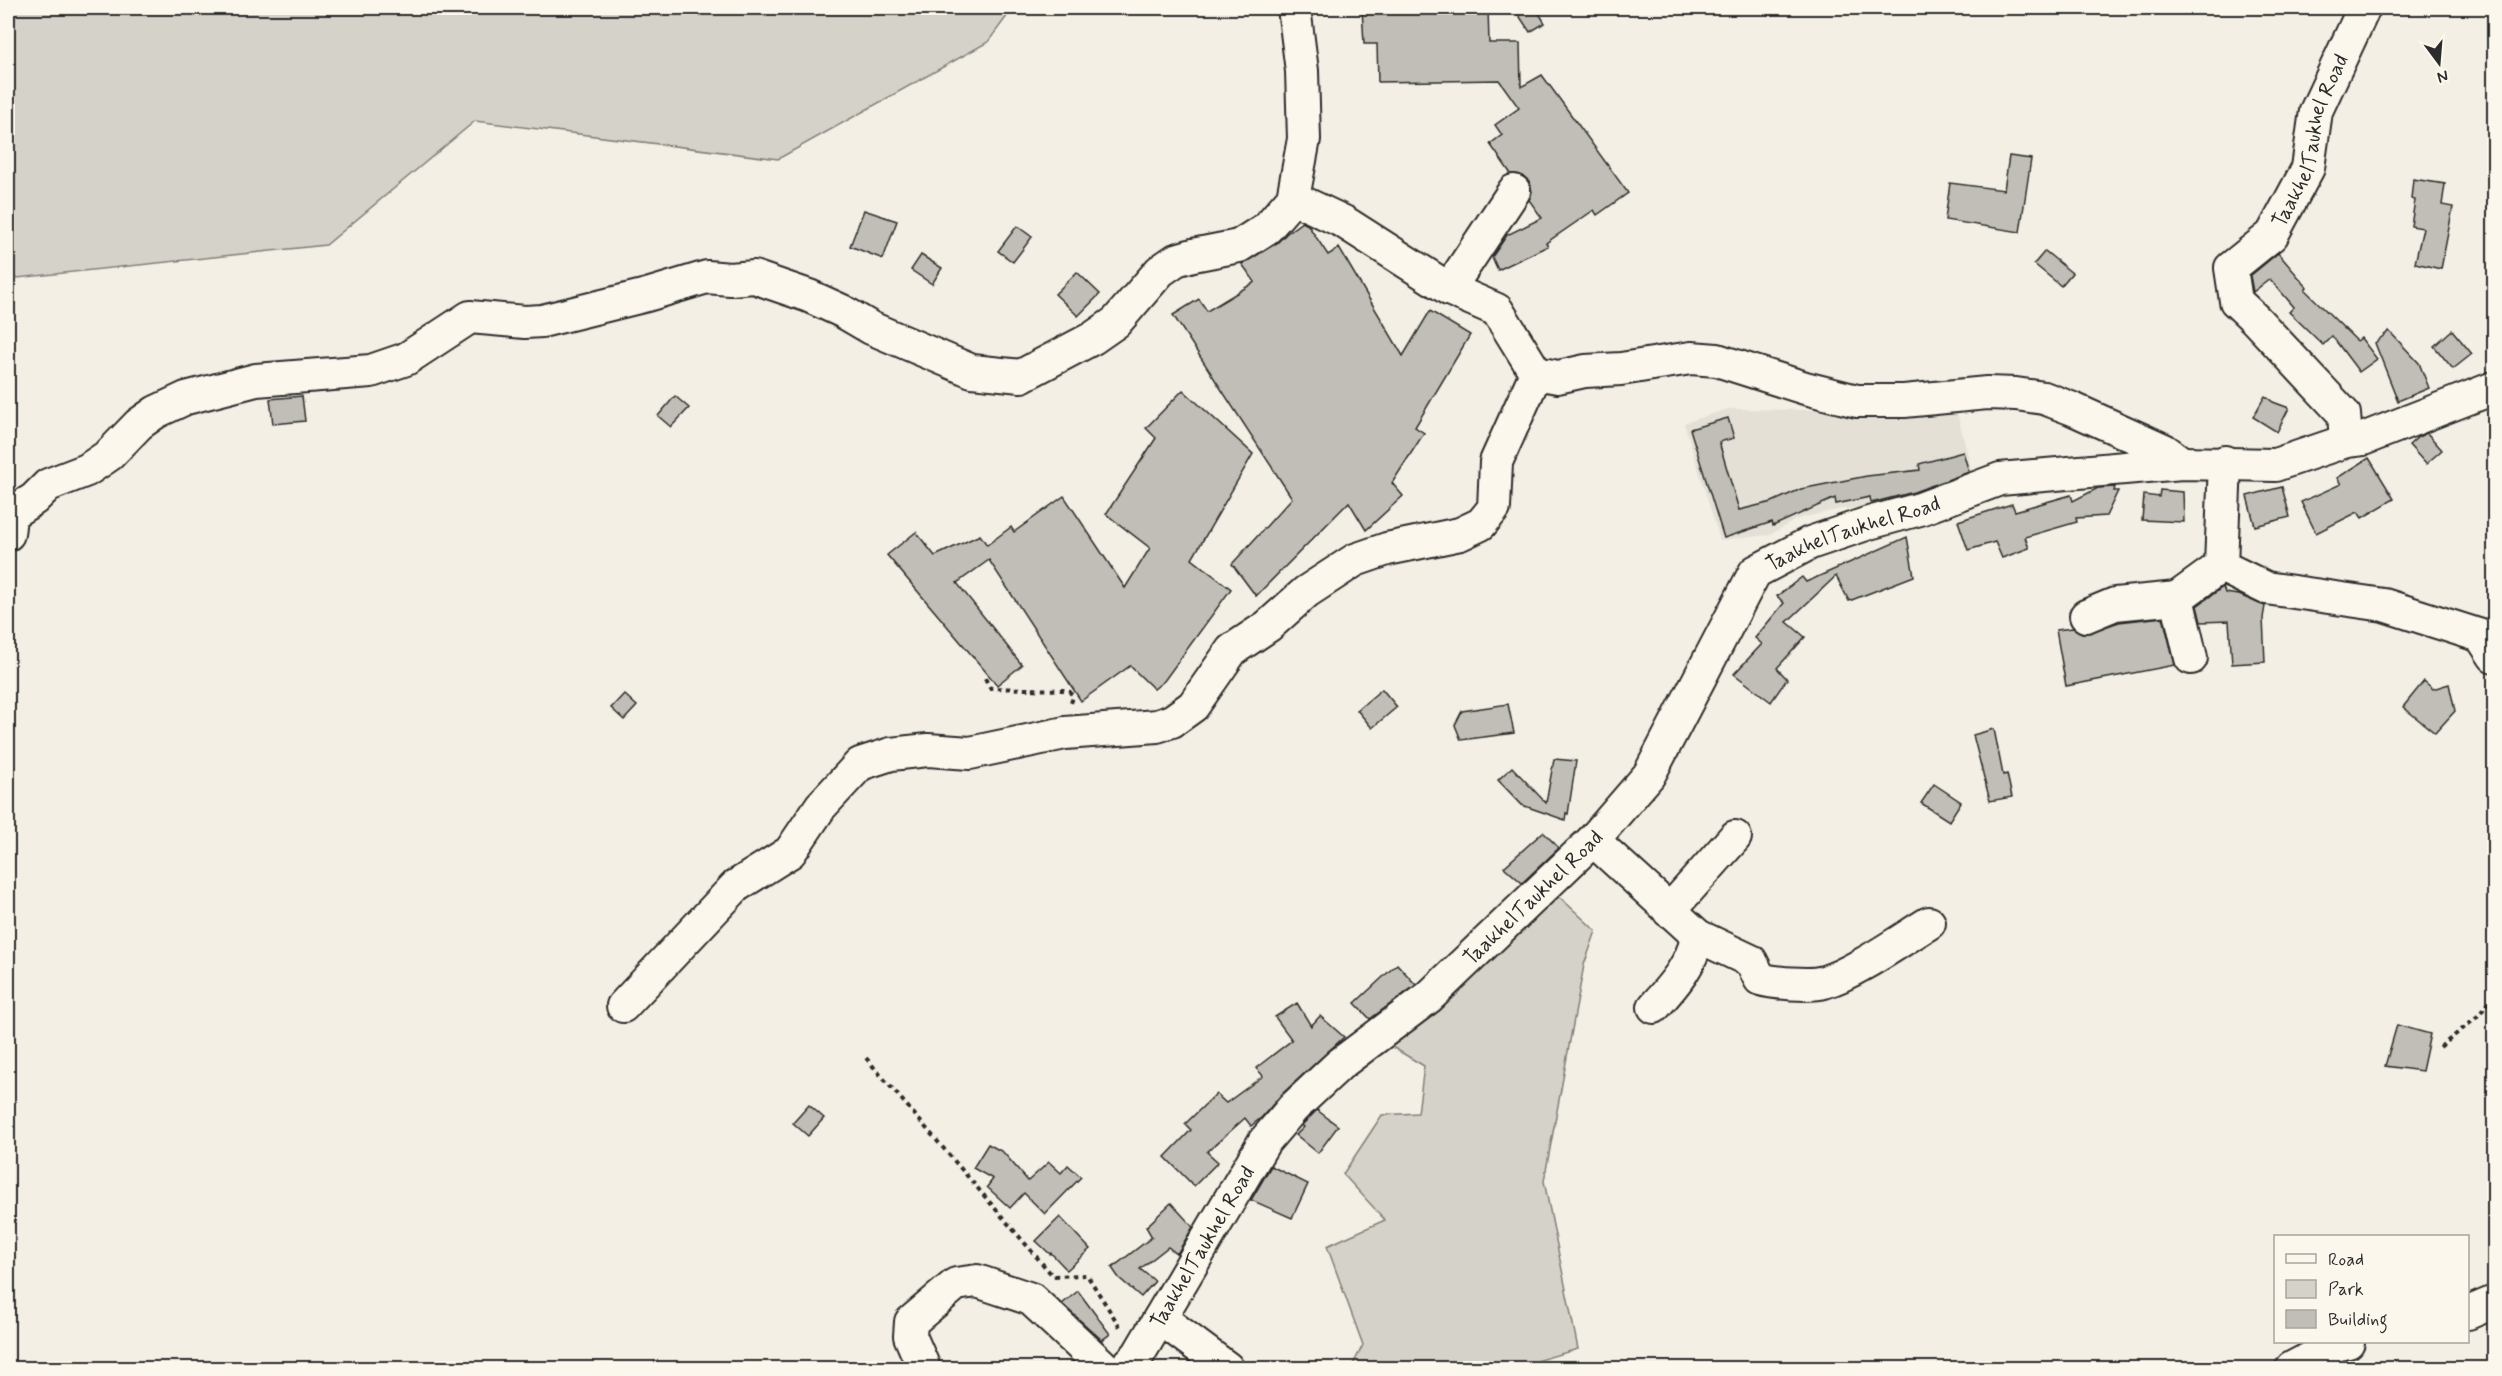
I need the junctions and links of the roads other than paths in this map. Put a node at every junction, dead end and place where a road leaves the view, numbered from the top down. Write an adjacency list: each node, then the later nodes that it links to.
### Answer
1 (1294, 8): 4 (street)
2 (2364, 8): 8 (street, TaakhelTaukhel Road)
3 (1514, 191): 5 (street)
4 (1293, 198): 5 (street); 11 (street)
5 (1449, 289): 6 (street)
6 (1536, 373): 10 (street); 22 (street)
7 (2494, 388): 8 (street)
8 (2346, 441): 9 (street, TaakhelTaukhel Road)
9 (2225, 462): 10 (street, TaakhelTaukhel Road); 12 (street)
10 (2182, 463): 18 (street, TaakhelTaukhel Road)
11 (8, 534)
12 (2221, 566): 13 (street); 15 (street)
13 (2177, 598): 14 (street); 16 (street)
14 (2086, 616)
15 (2494, 656)
16 (2191, 658)
17 (1735, 837): 19 (street)
18 (1593, 840): 19 (street); 26 (street, TaakhelTaukhel Road)
19 (1670, 911): 21 (street)
20 (1929, 923): 21 (street)
21 (1698, 936): 23 (street)
22 (623, 1006)
23 (1654, 1007)
24 (2494, 1302): 25 (street)
25 (2469, 1313)
26 (1160, 1318): 28 (street, TaakhelTaukhel Road); 31 (street)
27 (2342, 1343): 32 (street)
28 (1132, 1362)
29 (924, 1368): 30 (street)
30 (1105, 1368)
31 (1227, 1368)
32 (2292, 1368)

